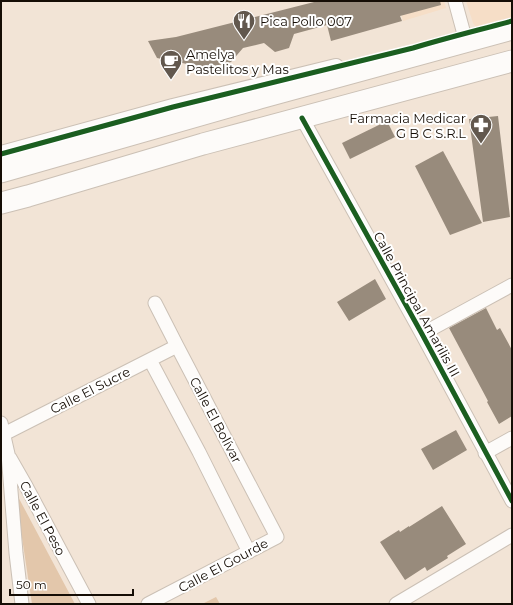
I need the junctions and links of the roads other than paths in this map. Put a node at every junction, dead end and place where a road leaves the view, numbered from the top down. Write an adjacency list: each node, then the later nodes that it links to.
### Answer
1 (455, 1): 4 (street)
2 (512, 21): 4 (street)
3 (512, 30): 8 (main road)
4 (464, 34): 7 (street)
5 (512, 61): 6 (main road)
6 (302, 118): 9 (main road); 12 (street, Calle Principal Amarilis III)
7 (1, 154)
8 (1, 172)
9 (1, 203)
10 (512, 285): 12 (street)
11 (155, 303): 13 (street, Calle El Bolívar)
12 (422, 334): 17 (street, Calle Principal Amarilis III)
13 (177, 346): 14 (street, Calle El Sucre); 21 (street, Calle El Bolívar)
14 (150, 360): 15 (street, Calle El Sucre); 22 (street)
15 (2, 429): 18 (street)
16 (512, 438): 17 (street)
17 (485, 453): 19 (street, Calle Principal Amarilis III)
18 (8, 454): 23 (street); 24 (street, Calle El Peso)
19 (512, 501)
20 (512, 536): 26 (street)
21 (277, 537): 22 (street, Calle El Gourde)
22 (249, 552): 25 (street, Calle El Gourde)
23 (22, 604)
24 (89, 604)
25 (148, 604)
26 (396, 604)

